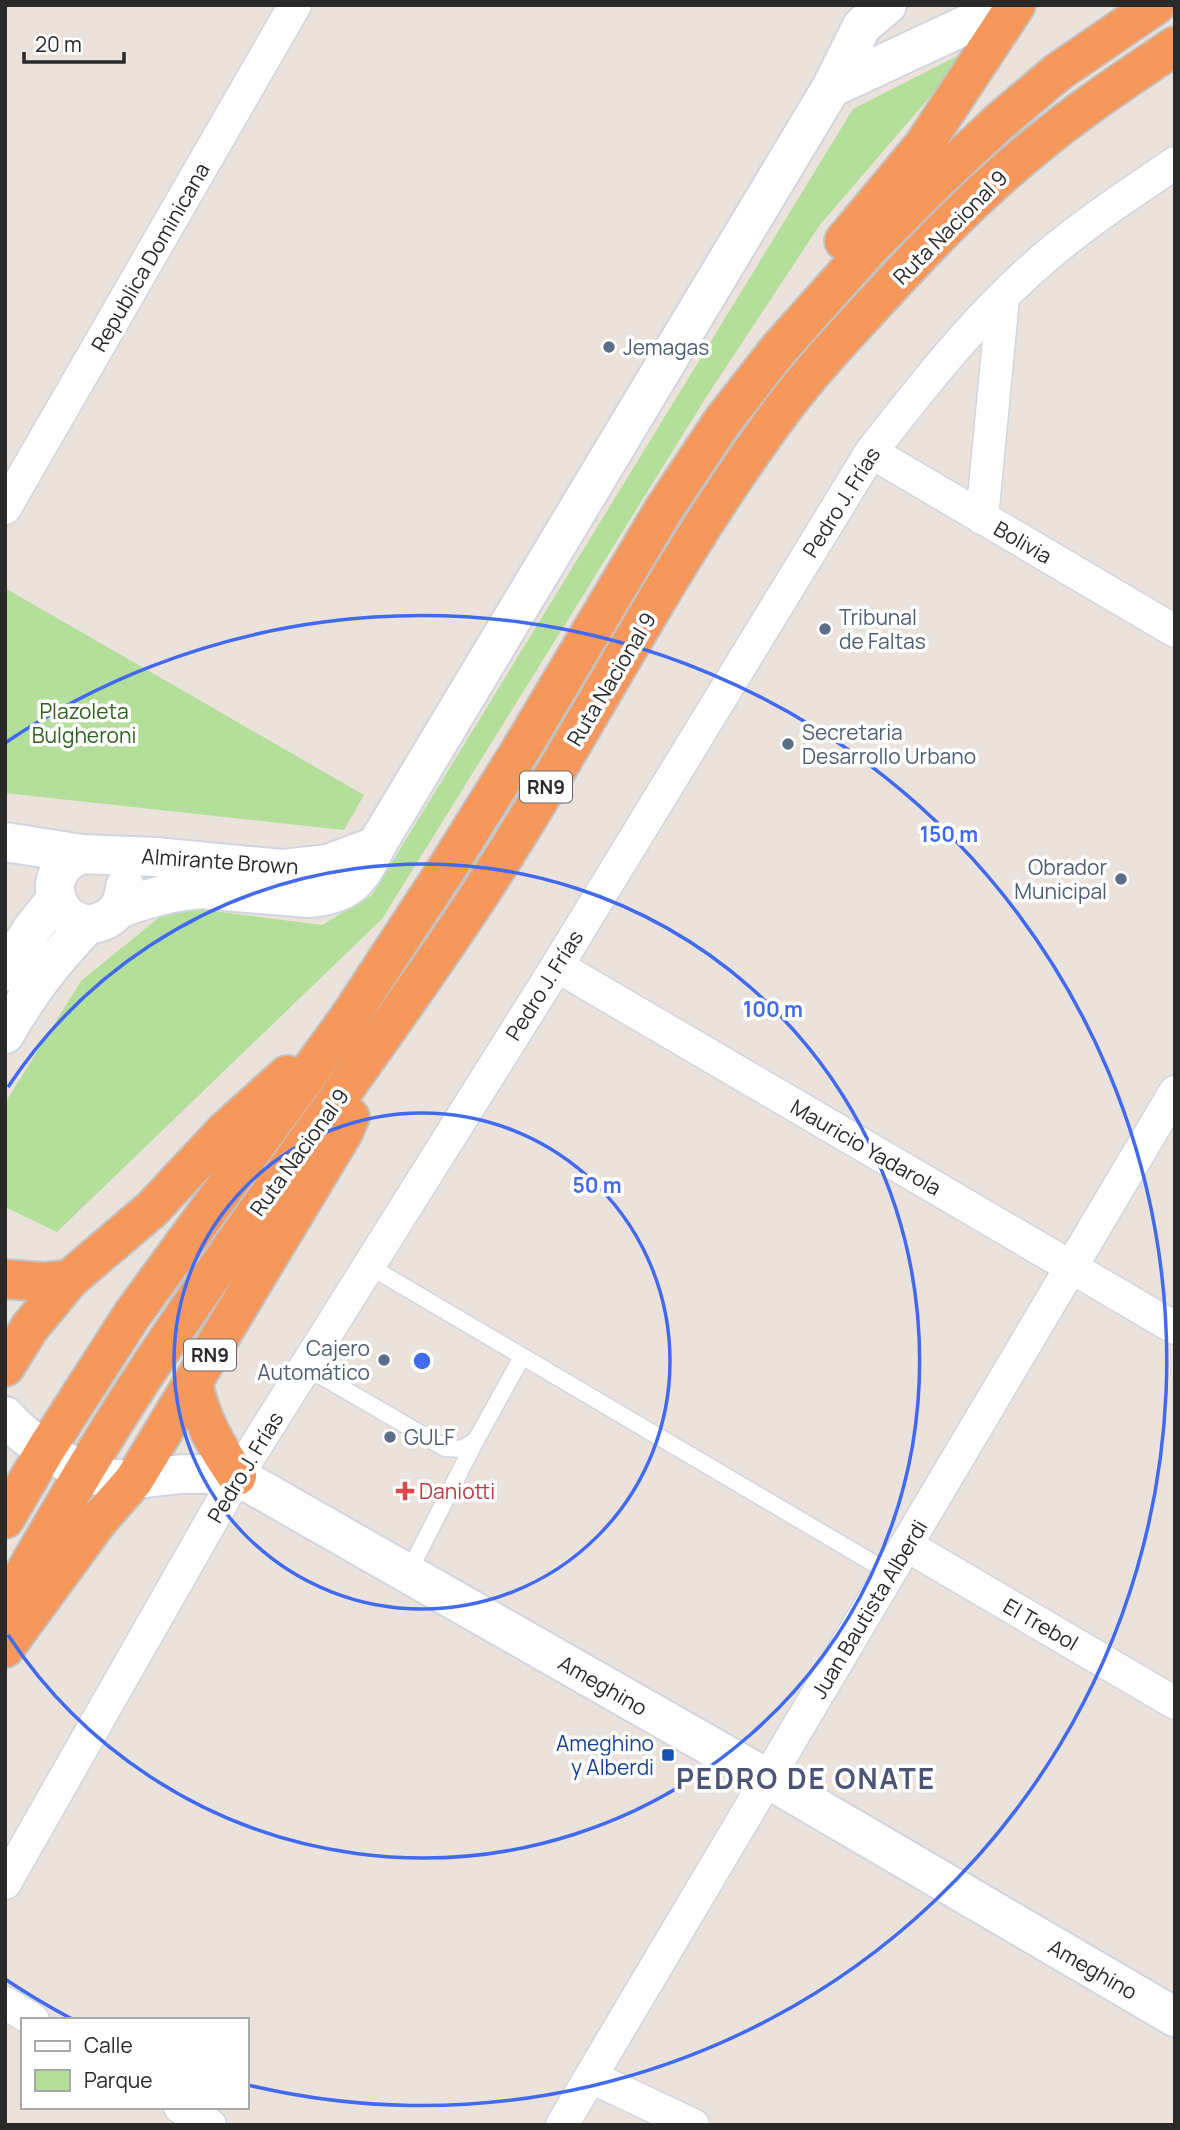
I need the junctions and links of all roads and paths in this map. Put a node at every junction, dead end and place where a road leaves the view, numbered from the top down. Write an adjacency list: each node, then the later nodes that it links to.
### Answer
1 (295, 5): 12 (street, Republica Dominicana)
2 (887, 5): 7 (street)
3 (1009, 5): 7 (street)
4 (1016, 5): 10 (highway)
5 (1156, 5): 10 (highway, Ruta Nacional 9 / RN9)
6 (1175, 46): 25 (highway, Ruta Nacional 9 / RN9)
7 (831, 88): 16 (street)
8 (1175, 163): 9 (street, Pedro J. Frías)
9 (1003, 298): 11 (street, Pedro J. Frías); 13 (street)
10 (778, 351): 23 (highway, Ruta Nacional 9 / RN9)
11 (871, 452): 13 (street, Bolivia); 21 (street, Pedro J. Frías)
12 (5, 508)
13 (982, 518): 14 (street, Bolivia)
14 (1175, 631)
15 (5, 842): 18 (street, Almirante Brown)
16 (376, 846): 18 (street, Almirante Brown); 20 (street)
17 (5, 851): 19 (street)
18 (92, 855): 19 (street); 20 (street, Almirante Brown)
19 (55, 895): 20 (street); 22 (street)
20 (103, 916): 24 (street)
21 (557, 965): 27 (street, Pedro J. Frías); 28 (street, Mauricio Yadarola)
22 (5, 972)
23 (348, 1019): 30 (highway, RN9); 38 (highway, Ruta Nacional 9 / RN9)
24 (5, 1034)
25 (380, 1041): 35 (highway, RN9); 39 (highway, Ruta Nacional 9 / RN9)
26 (1175, 1092): 28 (street, Juan Bautista Alberdi)
27 (369, 1266): 32 (lane); 34 (street, Pedro J. Frías)
28 (1071, 1267): 31 (street, Mauricio Yadarola); 43 (street, Juan Bautista Alberdi)
29 (5, 1279): 30 (highway)
30 (71, 1279): 33 (highway, RN9)
31 (1175, 1328)
32 (523, 1357): 37 (lane); 45 (lane)
33 (5, 1367)
34 (306, 1367): 37 (lane); 40 (street, Pedro J. Frías)
35 (192, 1383): 40 (highway); 41 (highway, RN9)
36 (5, 1416): 38 (street, Ameghino)
37 (476, 1440): 44 (lane)
38 (46, 1449): 39 (street, Ameghino); 42 (highway, Ruta Nacional 9 / RN9)
39 (83, 1470): 41 (street, Ameghino); 46 (highway, Ruta Nacional 9 / RN9)
40 (237, 1476): 41 (street, Ameghino); 44 (street, Ameghino); 50 (street, Pedro J. Frías)
41 (134, 1480): 47 (highway, RN9)
42 (5, 1519)
43 (906, 1545): 45 (street, Juan Bautista Alberdi); 48 (street, El Trebol)
44 (408, 1573): 49 (street, Ameghino)
45 (890, 1573): 49 (street, Juan Bautista Alberdi)
46 (5, 1607)
47 (5, 1648)
48 (1175, 1703)
49 (768, 1779): 52 (street, Ameghino); 54 (street, Juan Bautista Alberdi)
50 (5, 1883)
51 (5, 2003): 53 (street)
52 (1175, 2017)
53 (30, 2018)
54 (591, 2077): 57 (street, Juan Bautista Alberdi); 58 (street)
55 (183, 2109): 56 (street)
56 (210, 2125)
57 (562, 2125)
58 (693, 2125)

